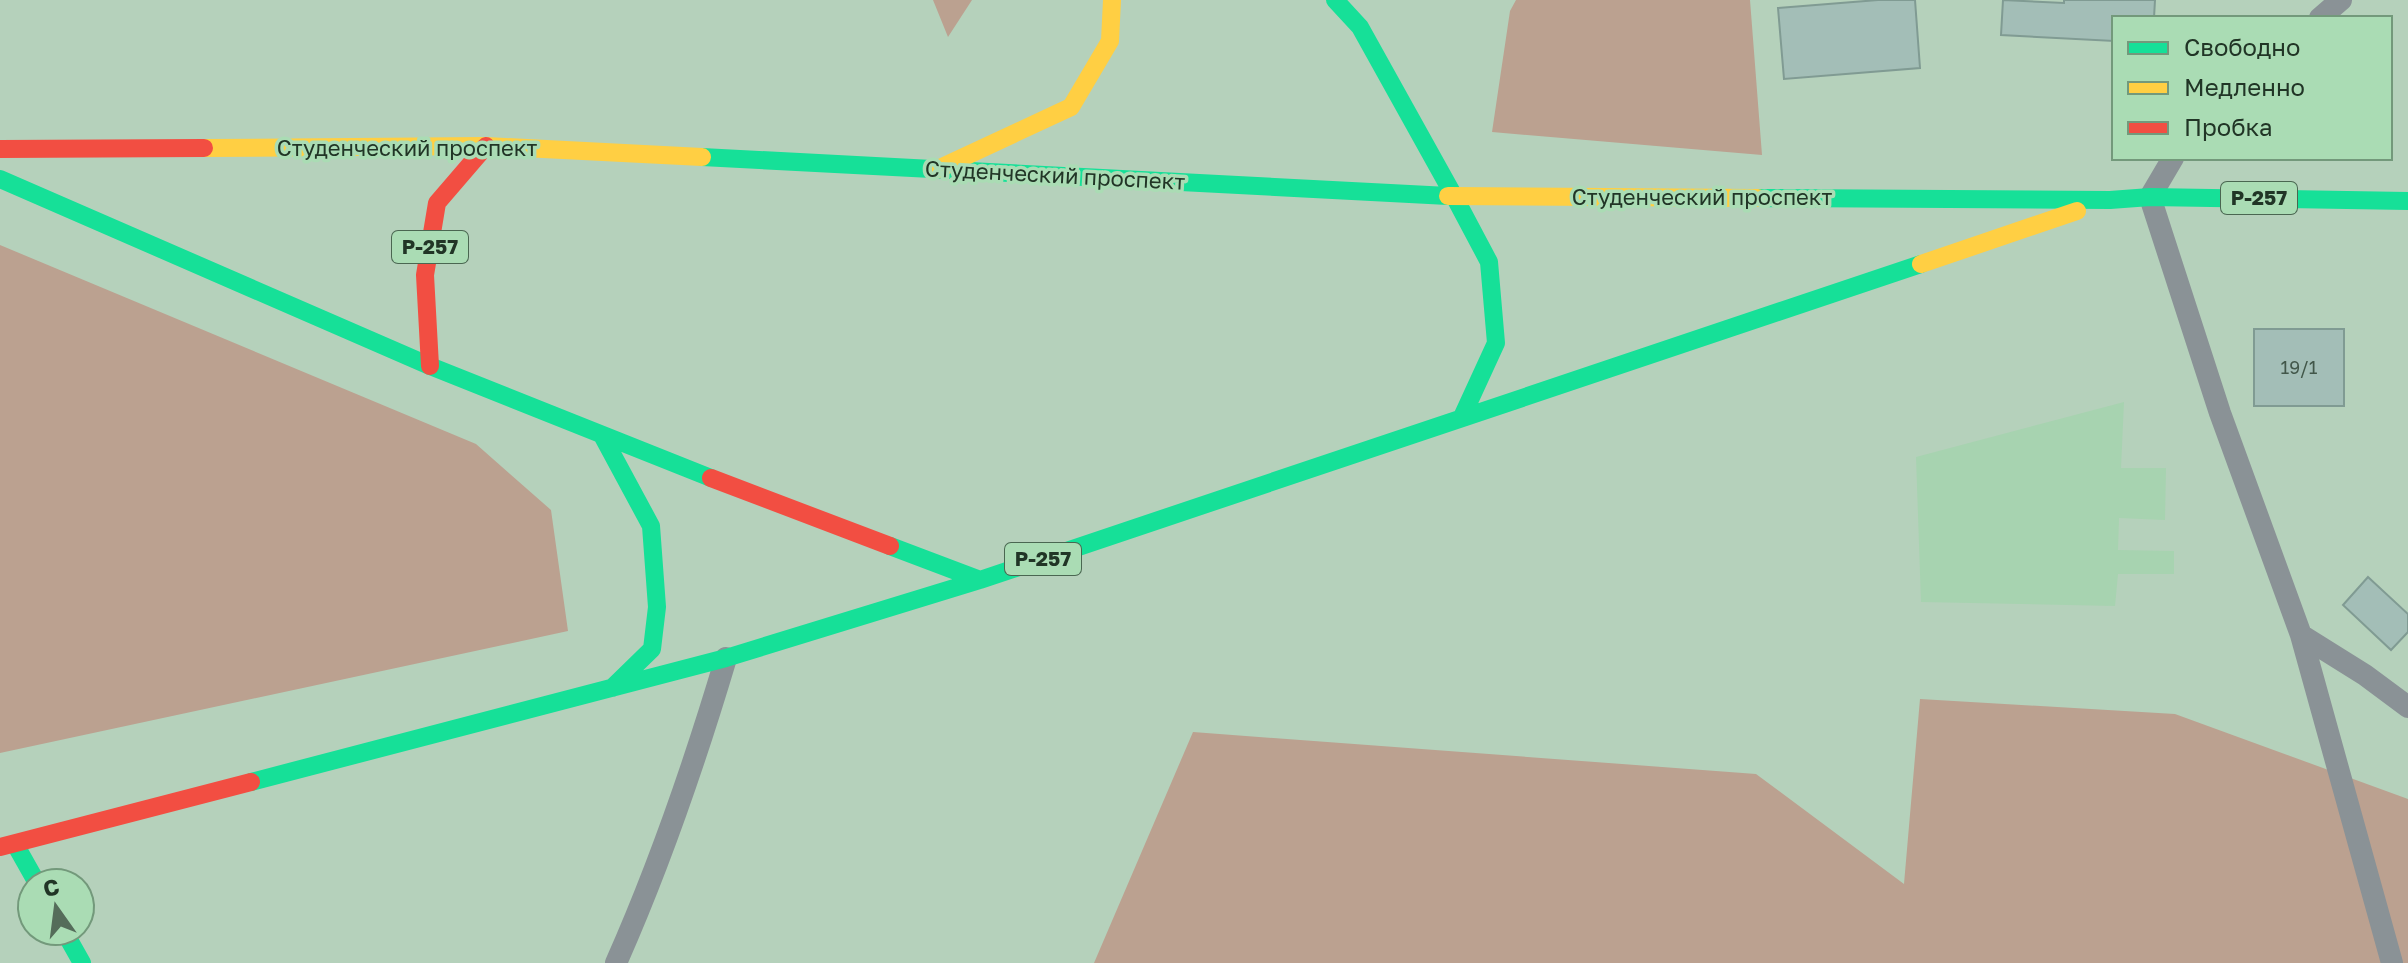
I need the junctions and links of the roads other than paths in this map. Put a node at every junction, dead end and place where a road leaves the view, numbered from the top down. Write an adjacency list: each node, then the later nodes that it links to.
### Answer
1 (1112, 0): 8 (main road)
2 (1335, 0): 10 (main road)
3 (2341, 0): 4 (lane)
4 (2322, 16)
5 (486, 146): 6 (main road, Студенческий проспект / Р-257); 8 (main road, Студенческий проспект / Р-257); 14 (main road, Р-257)
6 (0, 149)
7 (2172, 160): 11 (lane)
8 (938, 169): 10 (main road, Студенческий проспект / Р-257)
9 (0, 179): 14 (main road, Р-257)
10 (1454, 196): 12 (main road, Студенческий проспект / Р-257); 15 (main road)
11 (2150, 197): 12 (main road, Р-257); 13 (main road, Р-257); 18 (lane)
12 (2110, 200): 15 (main road, Р-257)
13 (2408, 201)
14 (430, 366): 16 (main road, Р-257)
15 (1462, 417): 17 (main road, Р-257)
16 (603, 437): 17 (main road, Р-257); 20 (main road)
17 (980, 580): 19 (main road)
18 (2301, 635): 21 (lane); 25 (lane)
19 (726, 658): 20 (main road); 24 (lane)
20 (610, 690): 22 (main road)
21 (2408, 707)
22 (7, 845): 23 (main road)
23 (24, 867)
24 (616, 963)
25 (2392, 963)

